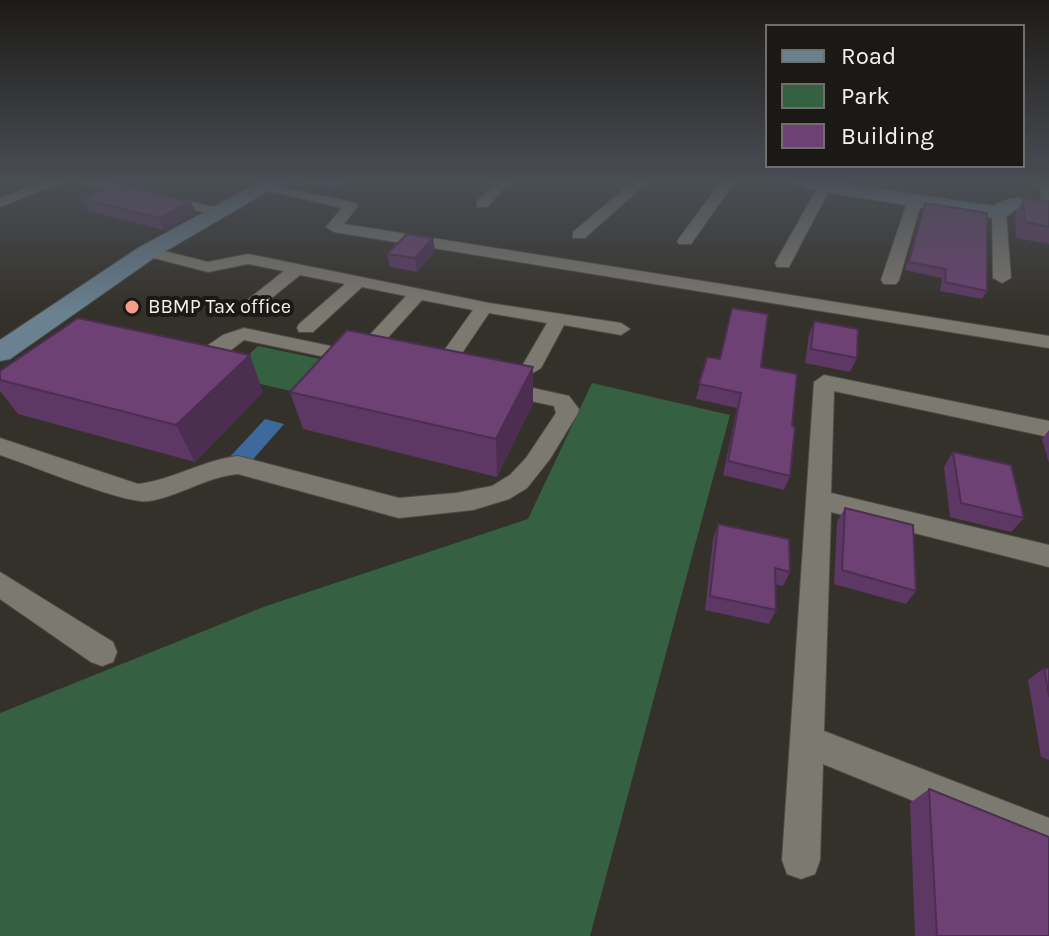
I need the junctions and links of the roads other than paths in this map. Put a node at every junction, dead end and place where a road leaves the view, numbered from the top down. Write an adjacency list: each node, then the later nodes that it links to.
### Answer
1 (193, 227): 10 (street)
2 (334, 227): 24 (street)
3 (589, 227): 8 (street)
4 (695, 227): 9 (street)
5 (798, 227): 11 (street)
6 (907, 227): 14 (street)
7 (1000, 227): 13 (street)
8 (579, 235)
9 (685, 241)
10 (148, 252): 12 (street); 22 (street)
11 (783, 263)
12 (297, 269): 15 (street); 18 (street)
13 (1002, 278)
14 (890, 280)
15 (358, 282): 16 (street); 20 (street)
16 (418, 294): 17 (street); 23 (street)
17 (484, 307): 19 (street); 26 (street)
18 (247, 309)
19 (558, 319): 21 (street); 29 (street)
20 (306, 328)
21 (621, 329)
22 (11, 338): 25 (street)
23 (375, 340)
24 (1049, 342)
25 (0, 353)
26 (451, 355)
27 (176, 359): 28 (street)
28 (387, 364)
29 (531, 368)
30 (478, 383): 32 (street)
31 (1049, 429): 33 (street)
32 (0, 446)
33 (819, 500): 34 (street); 37 (street)
34 (1049, 556)
35 (0, 584): 36 (street)
36 (102, 652)
37 (807, 741): 38 (street); 39 (street)
38 (1049, 837)
39 (801, 860)

